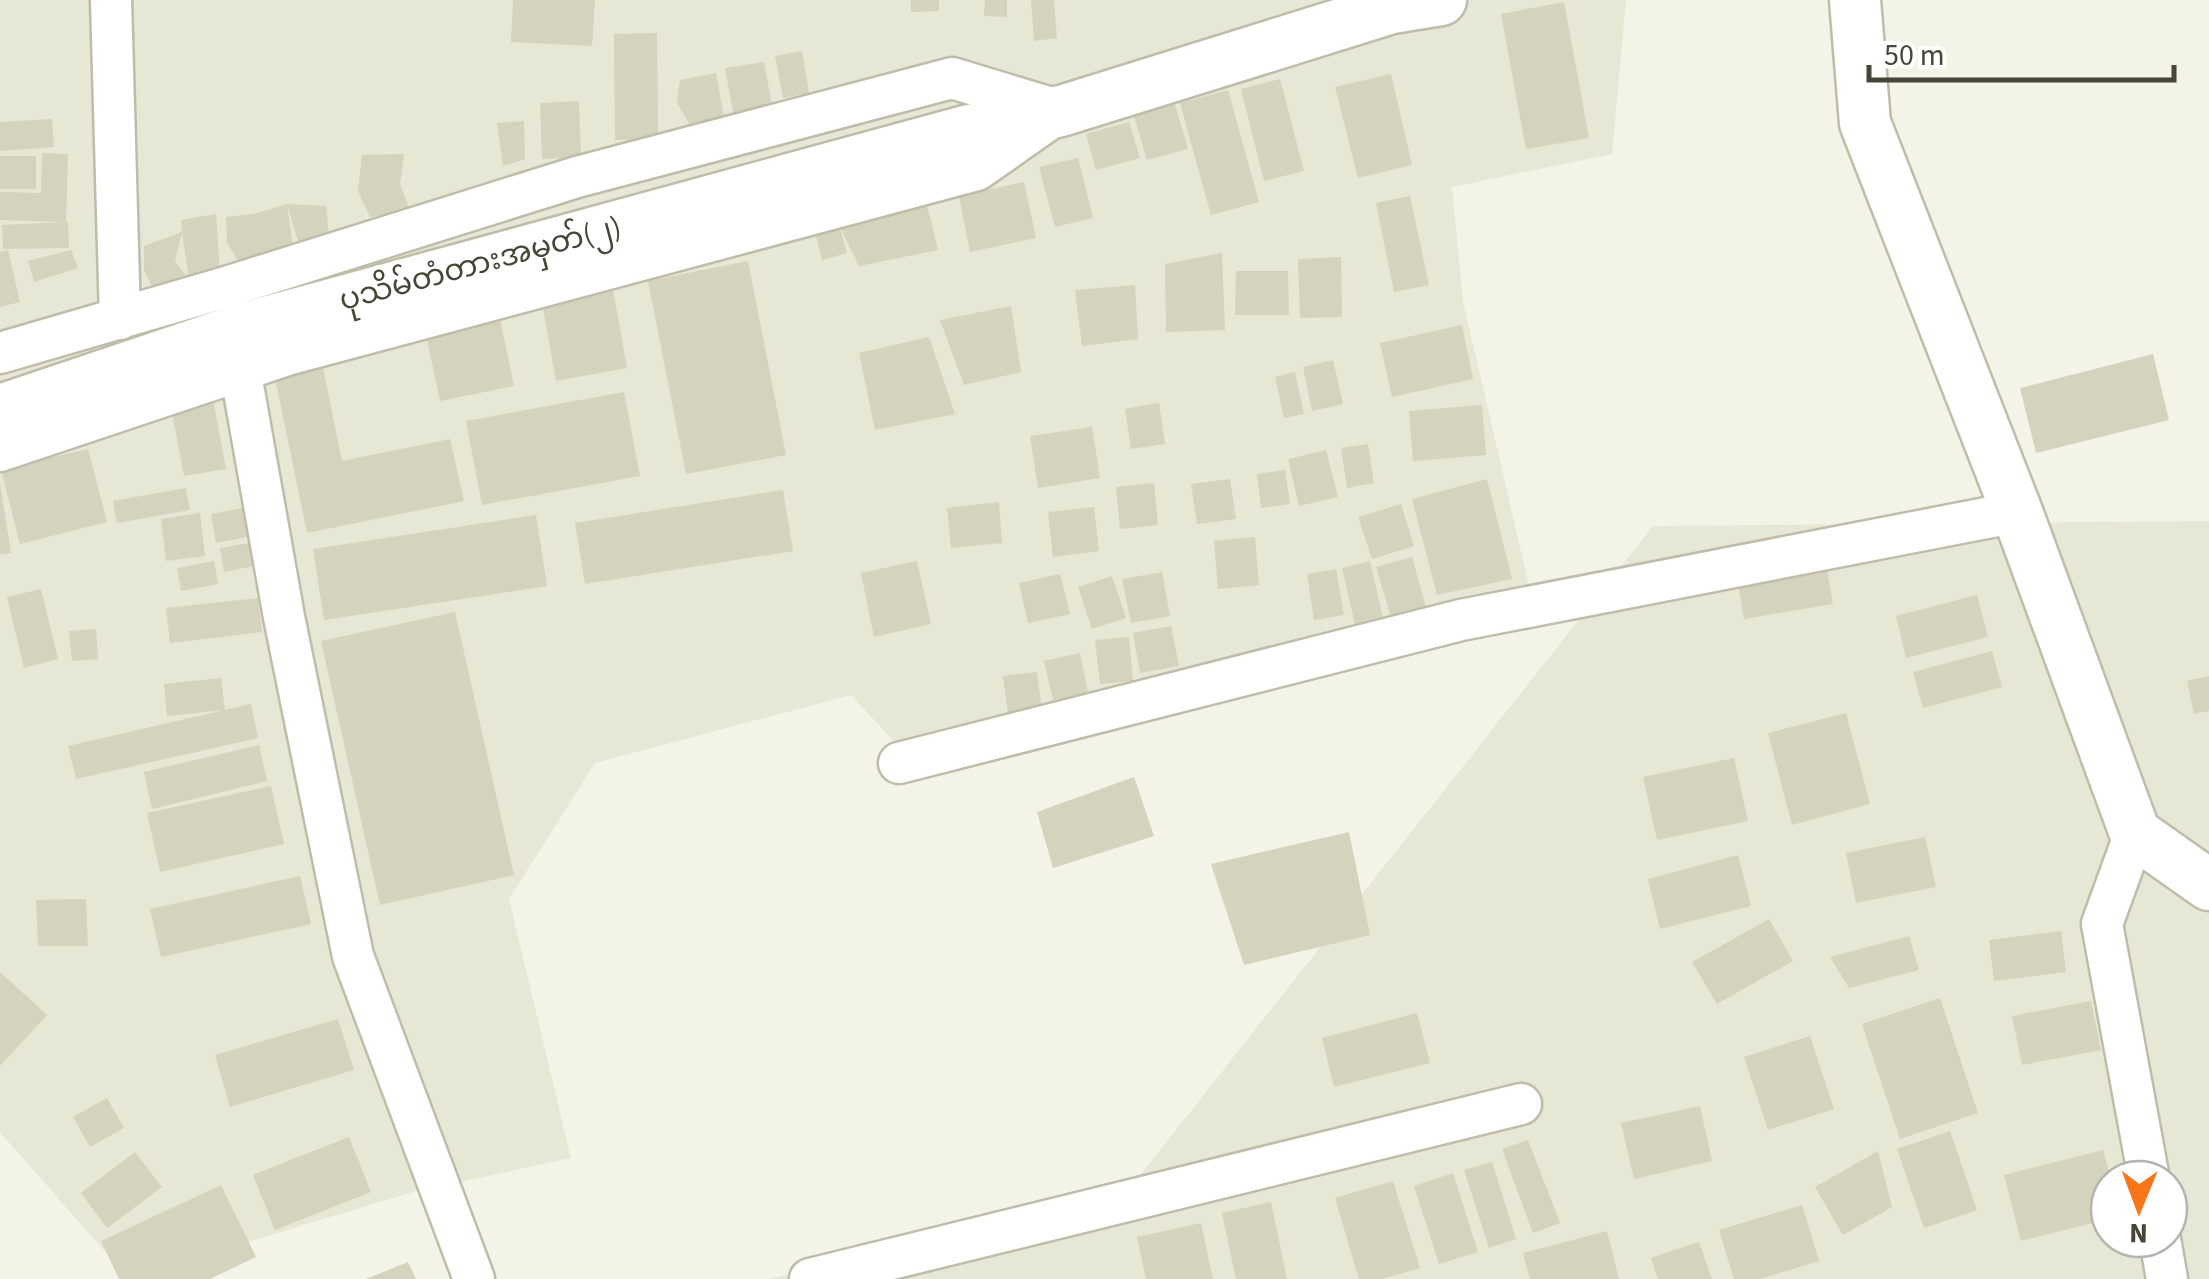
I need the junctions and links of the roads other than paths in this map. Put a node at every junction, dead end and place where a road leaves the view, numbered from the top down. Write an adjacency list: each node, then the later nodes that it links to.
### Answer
1 (111, 0): 5 (street)
2 (1441, 0): 4 (street, ပုသိမ်တံတားအမှတ်(၂))
3 (1855, 0): 10 (street)
4 (1060, 111): 5 (street); 7 (street); 8 (street, ပုသိမ်တံတားအမှတ်(၂))
5 (120, 319): 6 (street)
6 (0, 354)
7 (240, 369): 9 (street); 16 (street)
8 (0, 410)
9 (0, 451)
10 (2017, 512): 11 (street); 12 (street)
11 (900, 762)
12 (2135, 833): 13 (street); 15 (street)
13 (2209, 886)
14 (1520, 1104): 17 (street)
15 (2145, 1159)
16 (474, 1279)
17 (810, 1279)

